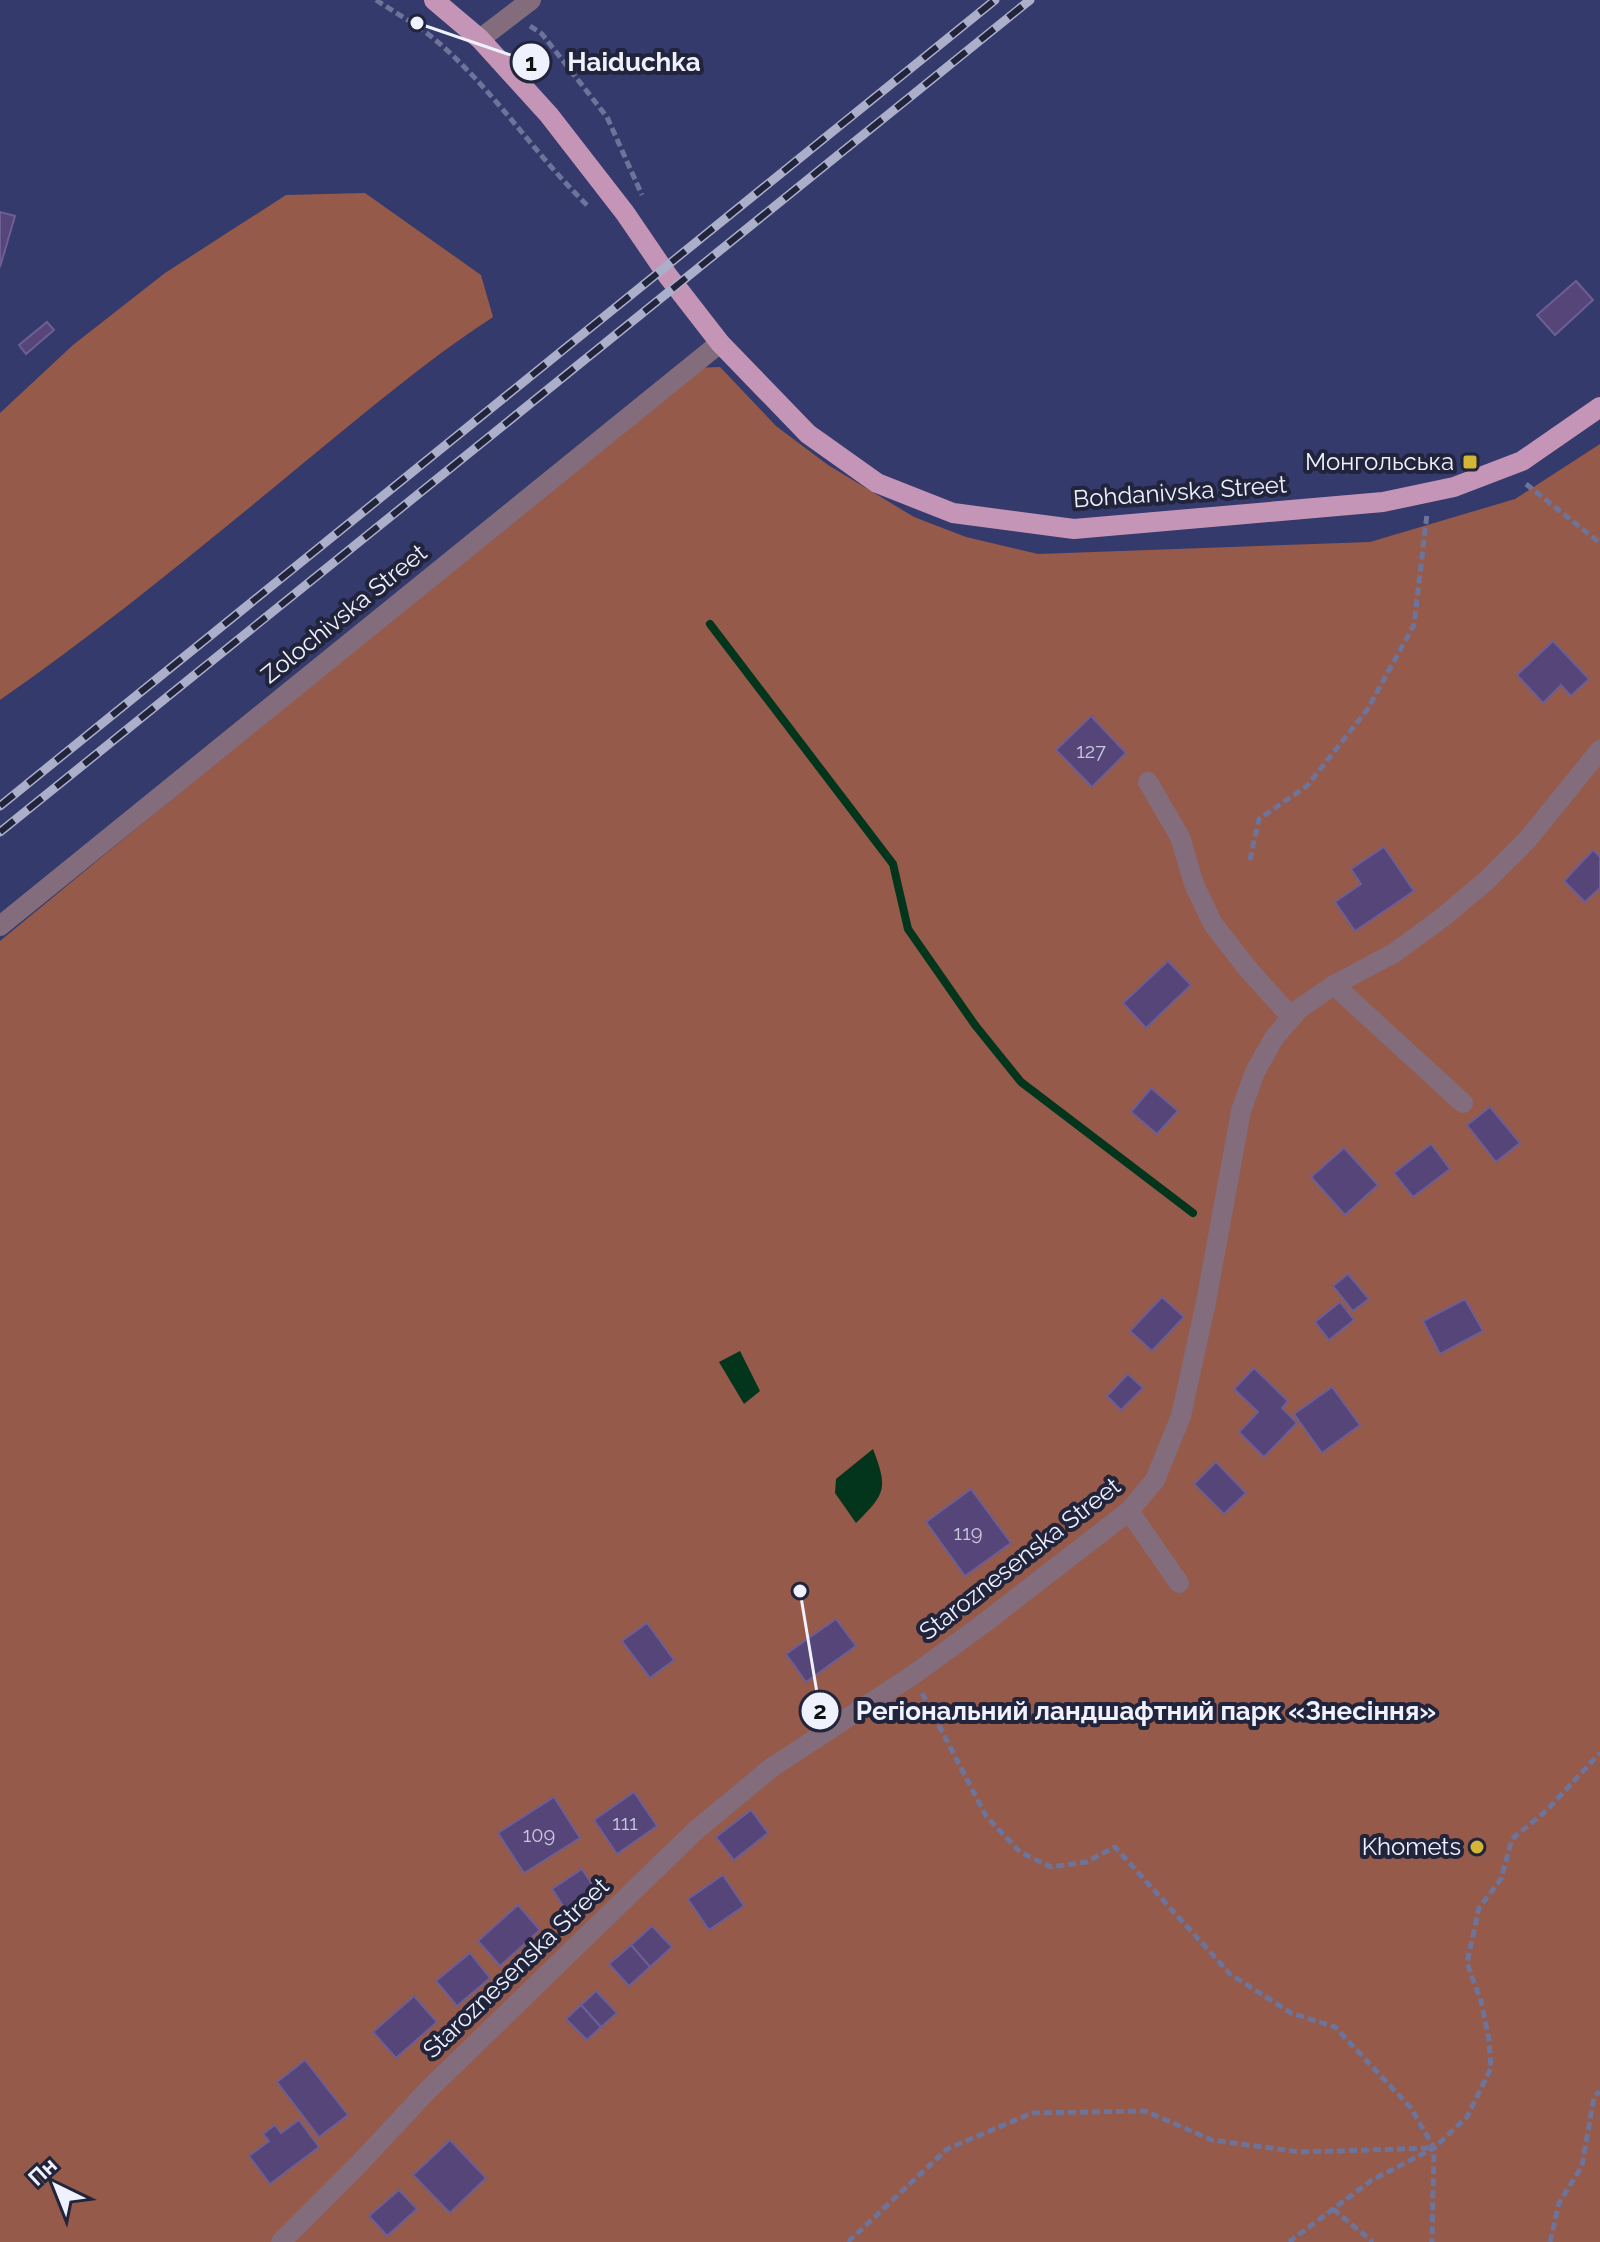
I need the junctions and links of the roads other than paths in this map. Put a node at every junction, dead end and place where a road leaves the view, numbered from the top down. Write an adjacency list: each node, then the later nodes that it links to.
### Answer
1 (434, 0): 4 (main road, Bohdanivska Street)
2 (531, 0): 3 (street)
3 (512, 7): 4 (street)
4 (480, 39): 5 (main road, Bohdanivska Street)
5 (720, 343): 6 (main road, Bohdanivska Street); 9 (street, Zolochivska Street)
6 (1600, 407)
7 (1600, 750): 10 (street, Staroznesenska Street)
8 (1148, 782): 11 (street)
9 (0, 926)
10 (1334, 985): 11 (street, Staroznesenska Street); 12 (street)
11 (1291, 1017): 13 (street, Staroznesenska Street)
12 (1463, 1103)
13 (1129, 1511): 14 (street); 15 (street, Staroznesenska Street)
14 (1179, 1583)
15 (281, 2242)

